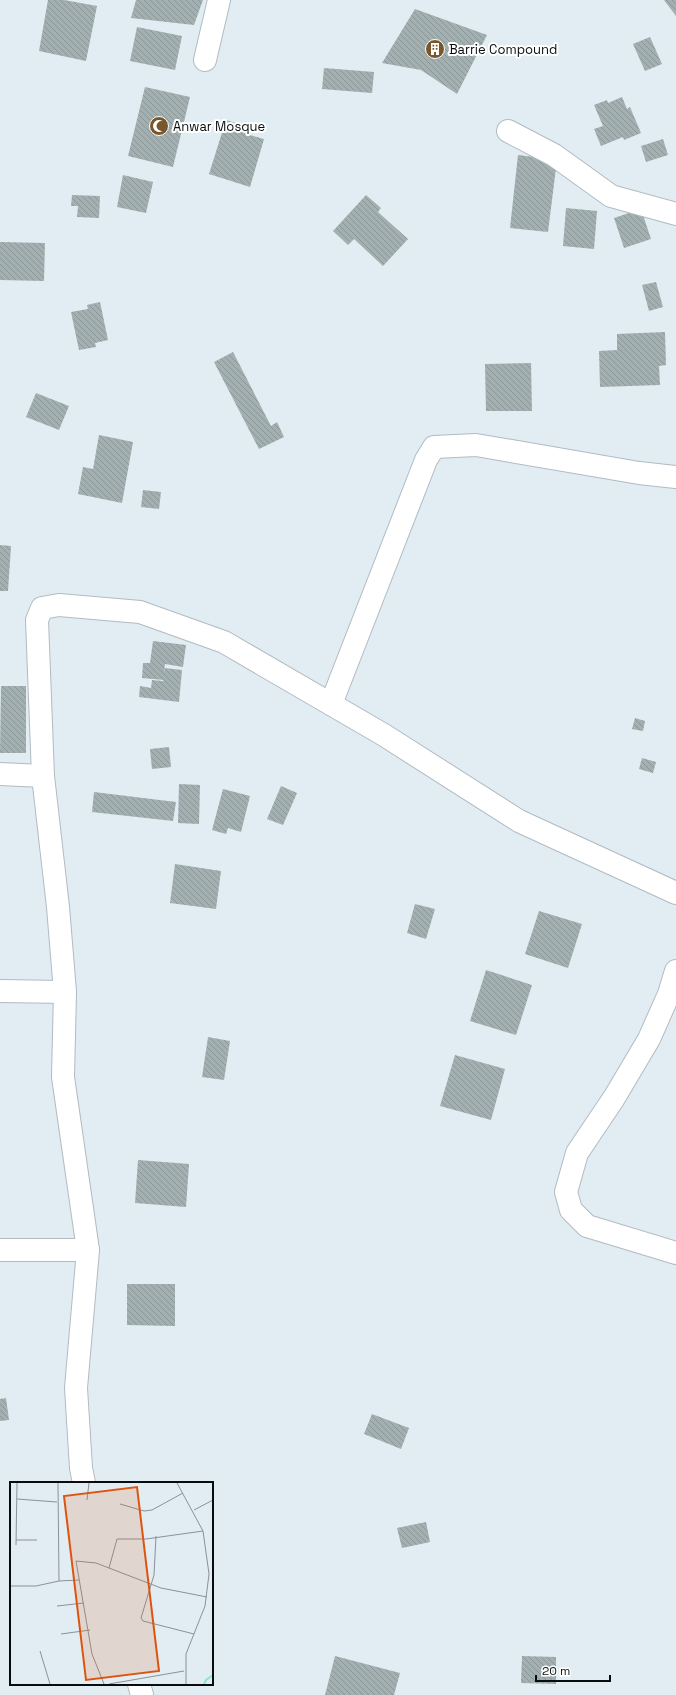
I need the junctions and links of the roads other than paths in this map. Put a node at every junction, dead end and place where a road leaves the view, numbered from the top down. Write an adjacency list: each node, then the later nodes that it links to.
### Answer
1 (219, 0): 2 (street)
2 (205, 60)
3 (508, 131): 4 (street)
4 (676, 214)
5 (676, 477): 6 (street)
6 (331, 704): 8 (street); 9 (street)
7 (0, 774): 8 (street)
8 (43, 776): 12 (street)
9 (676, 893)
10 (676, 971): 15 (street)
11 (0, 991): 12 (street)
12 (65, 992): 14 (street)
13 (0, 1250): 14 (street)
14 (88, 1250): 16 (street)
15 (676, 1253)
16 (84, 1482)
17 (139, 1685): 18 (street)
18 (142, 1695)

